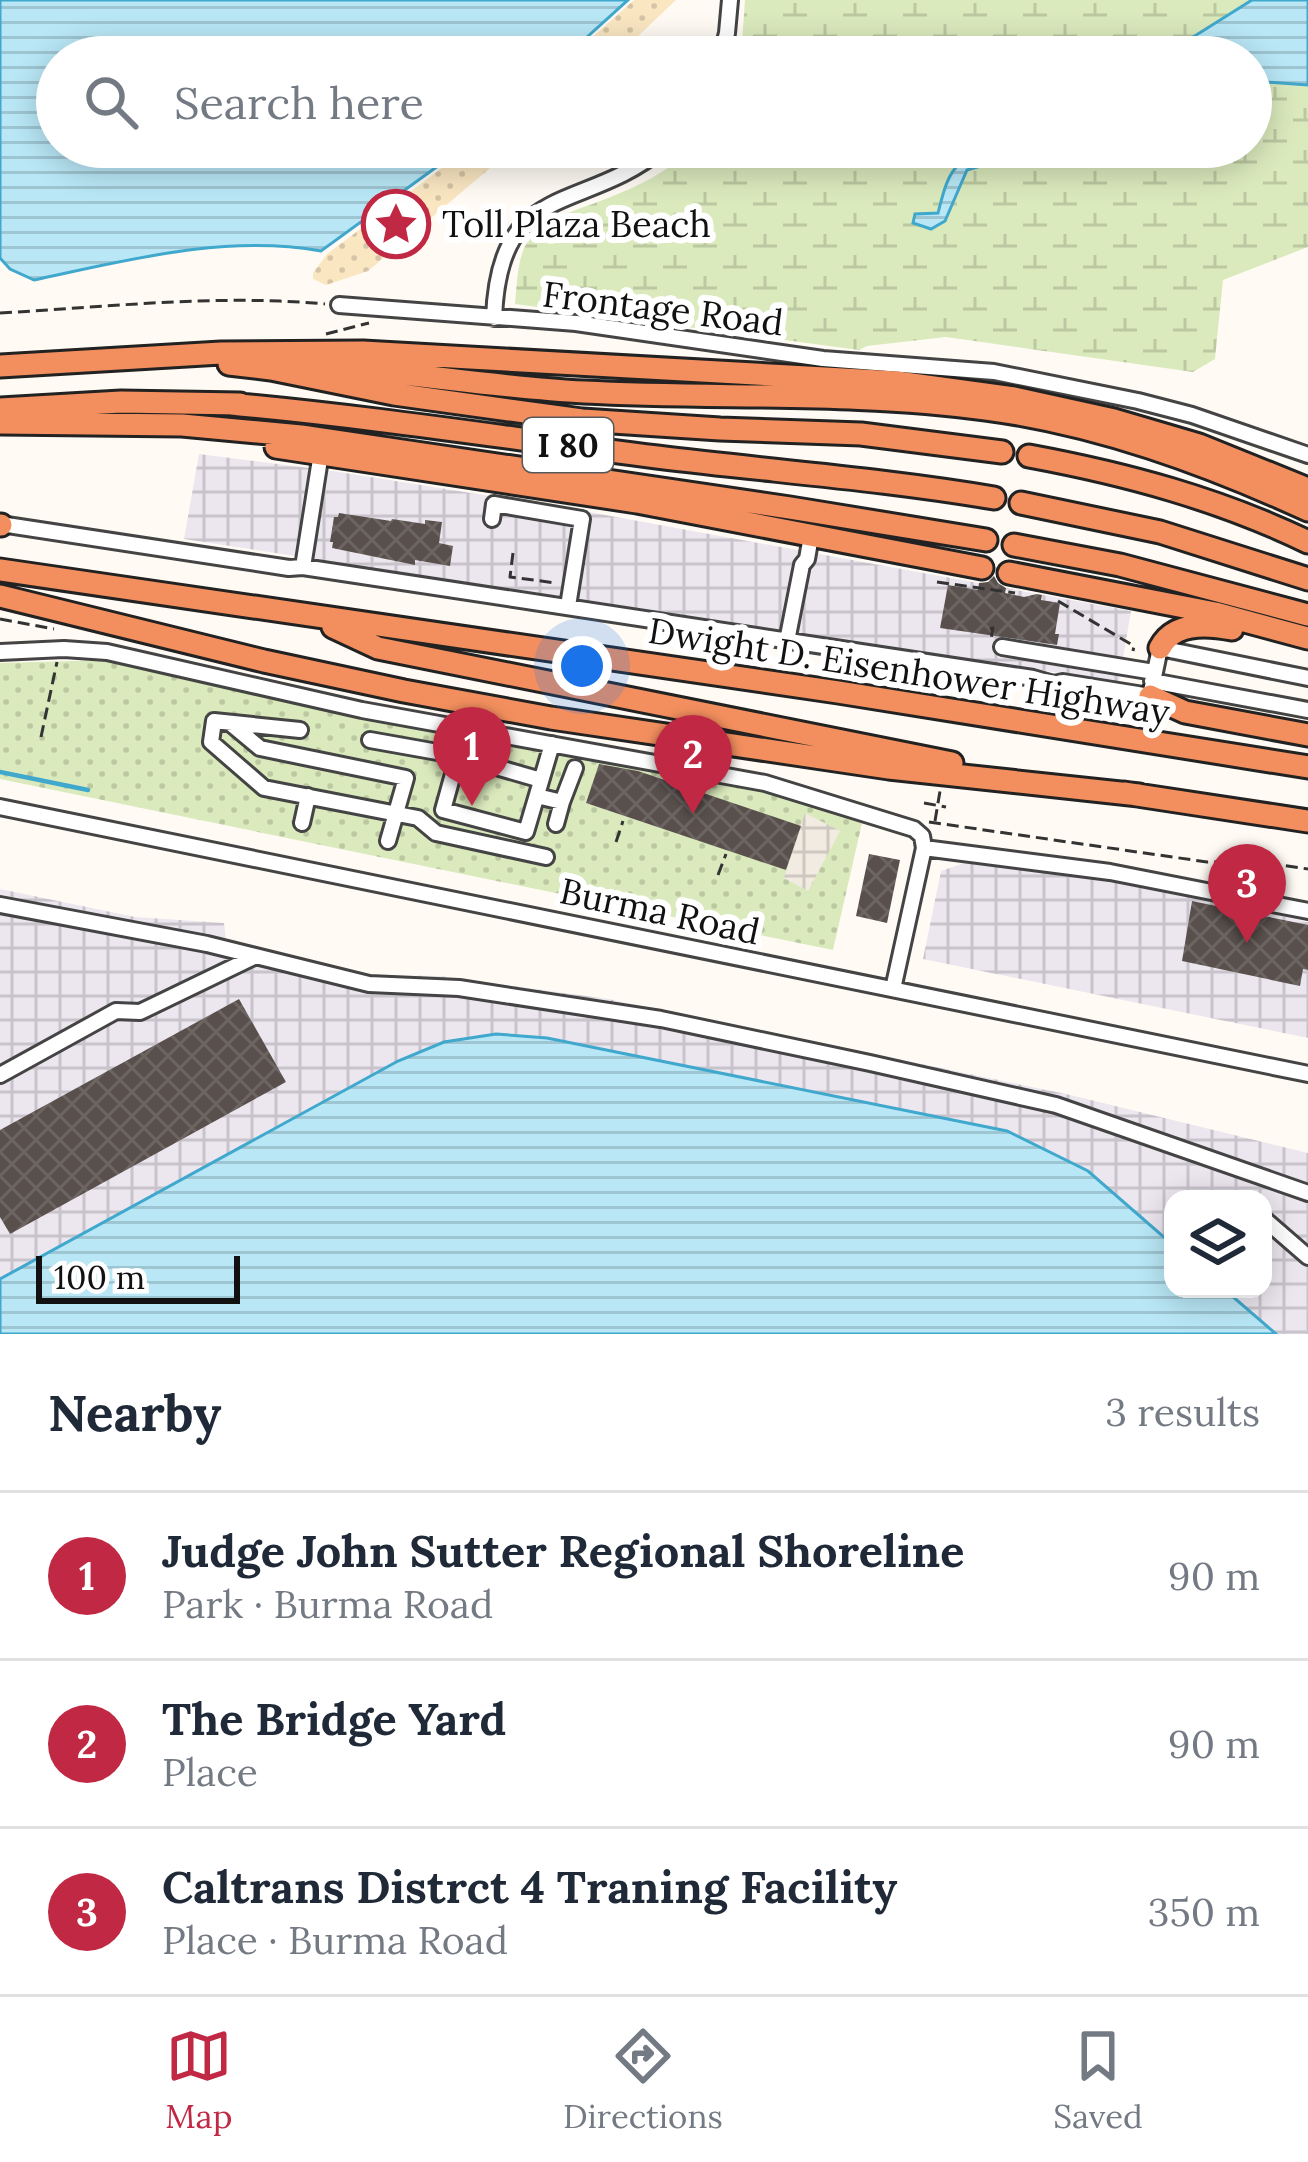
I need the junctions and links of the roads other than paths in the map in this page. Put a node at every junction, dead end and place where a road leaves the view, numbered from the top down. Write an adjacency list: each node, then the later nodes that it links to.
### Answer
1 (730, 0): 2 (street)
2 (726, 36)
3 (632, 168): 5 (street)
4 (338, 305): 5 (street, Frontage Road)
5 (494, 318): 16 (street, Frontage Road)
6 (232, 364): 8 (highway, I 80); 9 (highway, I 80); 21 (highway)
7 (0, 366): 18 (highway)
8 (0, 376)
9 (408, 396): 10 (highway, I 80); 14 (highway, I 80)
10 (230, 404): 11 (highway, I 80); 19 (highway, I 80)
11 (0, 409)
12 (0, 423): 26 (highway, I 80)
13 (0, 437): 15 (highway, I 80)
14 (1002, 452)
15 (321, 453): 24 (highway, I 80); 28 (street)
16 (1308, 455)
17 (1029, 456): 25 (highway)
18 (1308, 489)
19 (994, 498)
20 (1021, 503): 32 (highway)
21 (1308, 510)
22 (492, 519): 34 (street)
23 (0, 520): 28 (street)
24 (811, 536): 29 (highway, I 80); 38 (street)
25 (1308, 538)
26 (986, 541)
27 (1014, 545): 35 (highway)
28 (303, 566): 34 (street)
29 (982, 568)
30 (0, 570): 36 (highway, Dwight D. Eisenhower Highway)
31 (1009, 573): 37 (highway)
32 (1308, 579)
33 (0, 596): 59 (highway)
34 (568, 606): 38 (street)
35 (1308, 615)
36 (310, 616): 55 (highway, Dwight D. Eisenhower Highway); 59 (highway)
37 (1308, 638)
38 (787, 640): 45 (street)
39 (1002, 647): 45 (street)
40 (1160, 648): 41 (highway); 43 (street); 45 (street)
41 (1308, 649)
42 (0, 652): 52 (street)
43 (1284, 673): 44 (street); 46 (street)
44 (1308, 678)
45 (1152, 683): 46 (street); 50 (highway)
46 (1278, 705): 47 (street)
47 (1308, 710)
48 (230, 723): 49 (street); 57 (street); 60 (street)
49 (300, 730)
50 (1308, 735)
51 (370, 740): 53 (street)
52 (552, 744): 58 (street); 68 (street)
53 (405, 746): 54 (street); 57 (street)
54 (443, 753)
55 (1308, 767)
56 (575, 768): 61 (street)
57 (406, 778): 63 (street)
58 (539, 788): 58 (street); 61 (street)
59 (1138, 795): 64 (highway)
60 (308, 796): 63 (street); 65 (street)
61 (562, 802): 66 (street)
62 (0, 807): 73 (street, Burma Road)
63 (396, 813): 67 (street); 69 (street)
64 (1308, 821)
65 (302, 824)
66 (556, 824)
67 (388, 841)
68 (924, 848): 71 (street); 73 (street)
69 (546, 857)
70 (0, 905): 72 (street)
71 (1308, 911)
72 (256, 956): 75 (street); 76 (street)
73 (893, 989): 74 (street, Burma Road)
74 (1308, 1074)
75 (0, 1076)
76 (1308, 1193)
77 (1272, 1226): 78 (street)
78 (1308, 1257)

